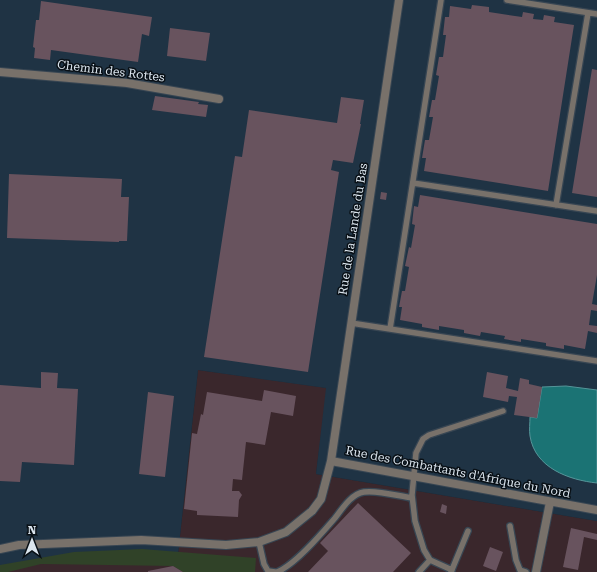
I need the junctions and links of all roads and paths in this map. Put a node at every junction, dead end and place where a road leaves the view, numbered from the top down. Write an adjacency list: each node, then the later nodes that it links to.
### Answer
1 (399, 0): 11 (street, Rue de la Lande du Bas)
2 (441, 0): 8 (lane)
3 (507, 0): 4 (lane)
4 (588, 12): 5 (lane); 9 (lane)
5 (597, 14)
6 (0, 72): 7 (street, Chemin des Rottes)
7 (219, 99)
8 (413, 183): 9 (lane); 12 (lane)
9 (556, 205): 10 (lane)
10 (597, 211)
11 (351, 323): 12 (lane); 15 (street, Rue de la Lande du Bas)
12 (390, 329): 13 (lane)
13 (597, 361)
14 (503, 411): 16 (lane)
15 (331, 461): 16 (street, Rue des Combattants d'Afrique du Nord); 22 (street, Rue des Combattants d'Afrique du Nord)
16 (413, 476): 17 (lane); 18 (street, Rue des Combattants d'Afrique du Nord)
17 (412, 498): 24 (lane); 27 (lane)
18 (550, 502): 19 (street, Rue des Combattants d'Afrique du Nord); 29 (street)
19 (597, 510)
20 (510, 526): 26 (lane)
21 (468, 531): 25 (lane)
22 (259, 542): 23 (street, Rue des Combattants d'Afrique du Nord); 27 (lane)
23 (0, 549)
24 (430, 560): 25 (lane); 28 (lane)
25 (452, 571)
26 (520, 571)
27 (276, 572)
28 (418, 572)
29 (536, 572)

